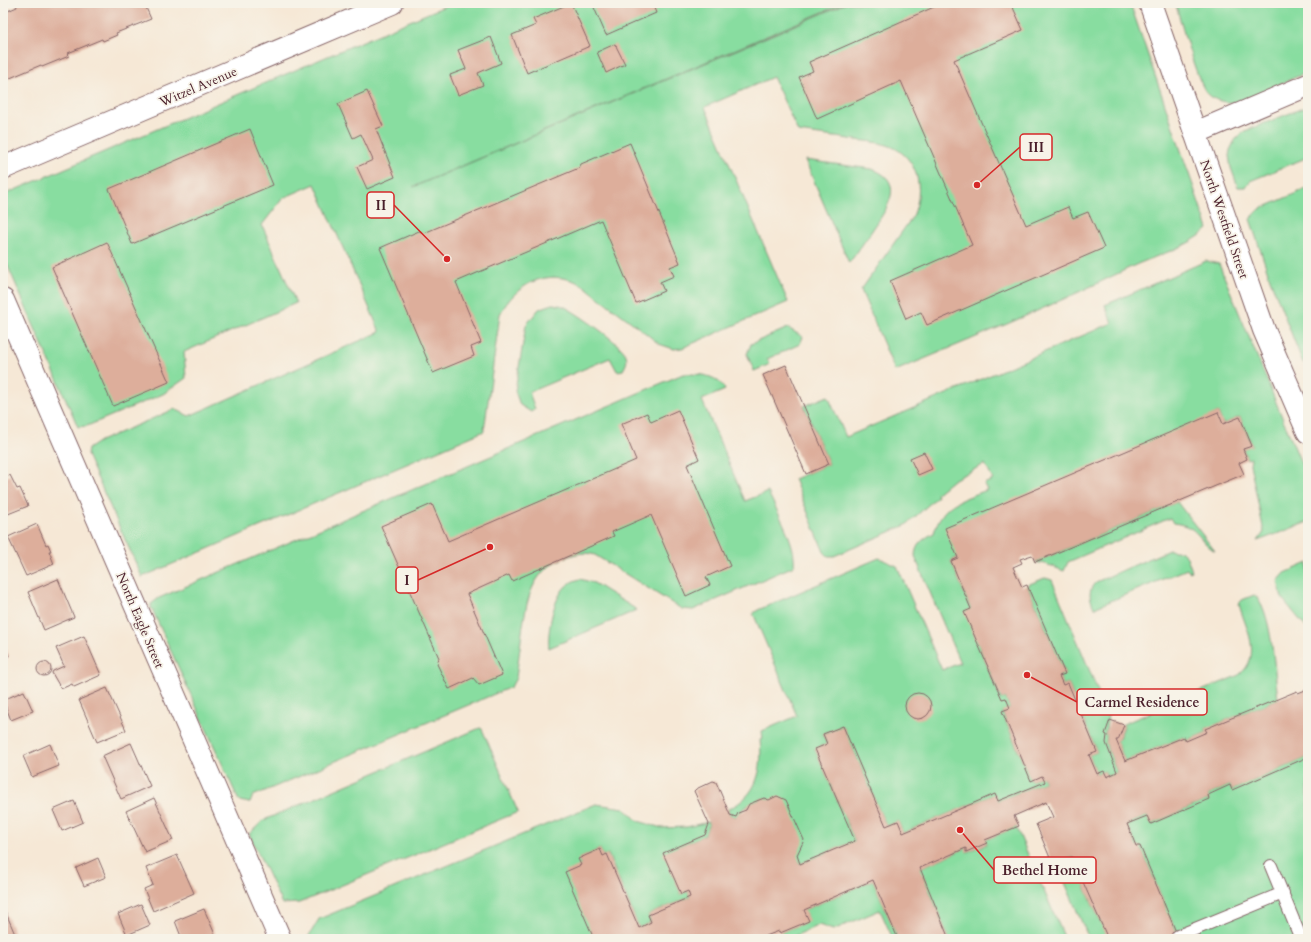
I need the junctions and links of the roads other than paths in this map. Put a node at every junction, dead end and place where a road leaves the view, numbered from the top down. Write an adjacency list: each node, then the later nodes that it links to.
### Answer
1 (392, 3): 5 (street, Witzel Avenue)
2 (1150, 3): 4 (street, North Westfield Street)
3 (1308, 85): 4 (street)
4 (1195, 133): 7 (street, North Westfield Street)
5 (3, 168)
6 (3, 300): 11 (street, North Eagle Street)
7 (1308, 432)
8 (1271, 866): 9 (lane)
9 (1283, 893): 10 (lane); 12 (lane)
10 (1178, 936)
11 (280, 939)
12 (1301, 939)

